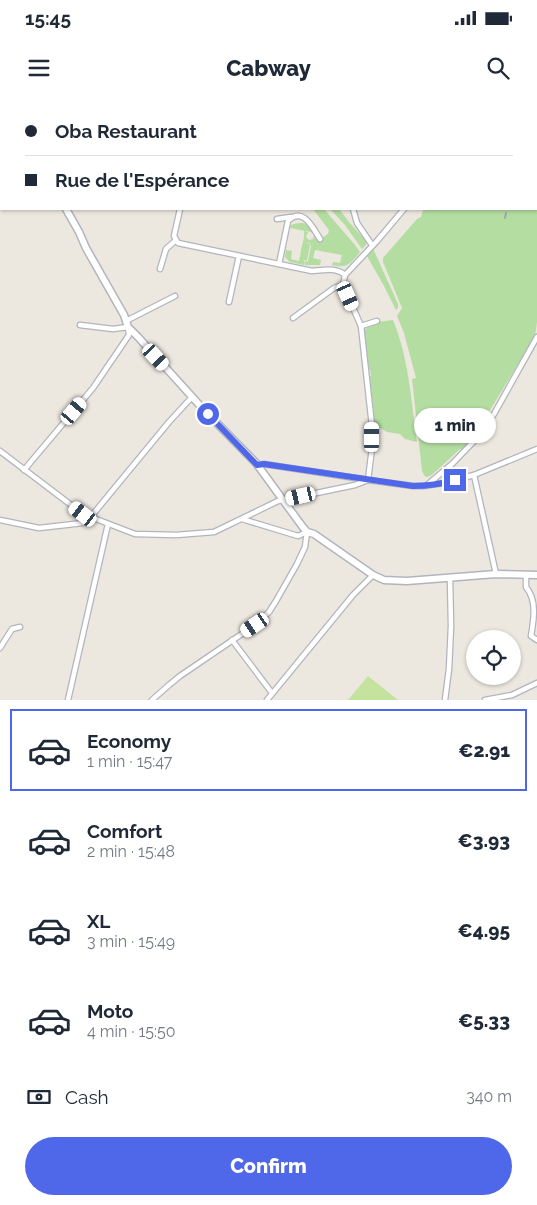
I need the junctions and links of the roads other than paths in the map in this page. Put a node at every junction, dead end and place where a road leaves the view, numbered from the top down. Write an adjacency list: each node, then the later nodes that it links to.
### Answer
1 (67, 210): 19 (street)
2 (180, 210): 8 (street)
3 (353, 210): 9 (street)
4 (403, 210): 9 (street)
5 (292, 217): 6 (street); 7 (street); 11 (street)
6 (276, 219)
7 (320, 239)
8 (176, 240): 10 (street); 12 (street)
9 (370, 247): 13 (street)
10 (239, 256): 11 (street); 16 (street)
11 (279, 264): 13 (street)
12 (160, 268)
13 (345, 275): 14 (street)
14 (343, 285): 17 (street); 21 (street)
15 (175, 296): 19 (street)
16 (229, 302)
17 (293, 318)
18 (377, 321): 21 (street)
19 (127, 324): 20 (street); 23 (street); 27 (street)
20 (80, 325)
21 (361, 326): 29 (street)
22 (537, 337): 30 (street)
23 (192, 396): 26 (street); 32 (street)
24 (537, 449): 28 (street)
25 (0, 451): 27 (street)
26 (257, 465): 29 (street); 31 (street)
27 (24, 470): 32 (street)
28 (474, 474): 30 (street); 37 (street)
29 (368, 480): 30 (street); 31 (street)
30 (426, 486)
31 (283, 500): 33 (street); 36 (street)
32 (90, 517): 34 (street); 35 (street)
33 (242, 519): 35 (street); 36 (street)
34 (0, 520)
35 (108, 524): 49 (street)
36 (307, 532): 38 (street); 43 (street)
37 (496, 574): 39 (street); 41 (street)
38 (372, 575): 41 (street); 47 (street)
39 (526, 575): 40 (street); 44 (street)
40 (537, 575)
41 (448, 578): 51 (street)
42 (20, 627): 45 (street)
43 (232, 640): 47 (street); 50 (street)
44 (537, 640)
45 (0, 648)
46 (537, 683): 52 (street)
47 (272, 693): 48 (street)
48 (269, 699)
49 (68, 700)
50 (152, 700)
51 (445, 700)
52 (485, 700)

